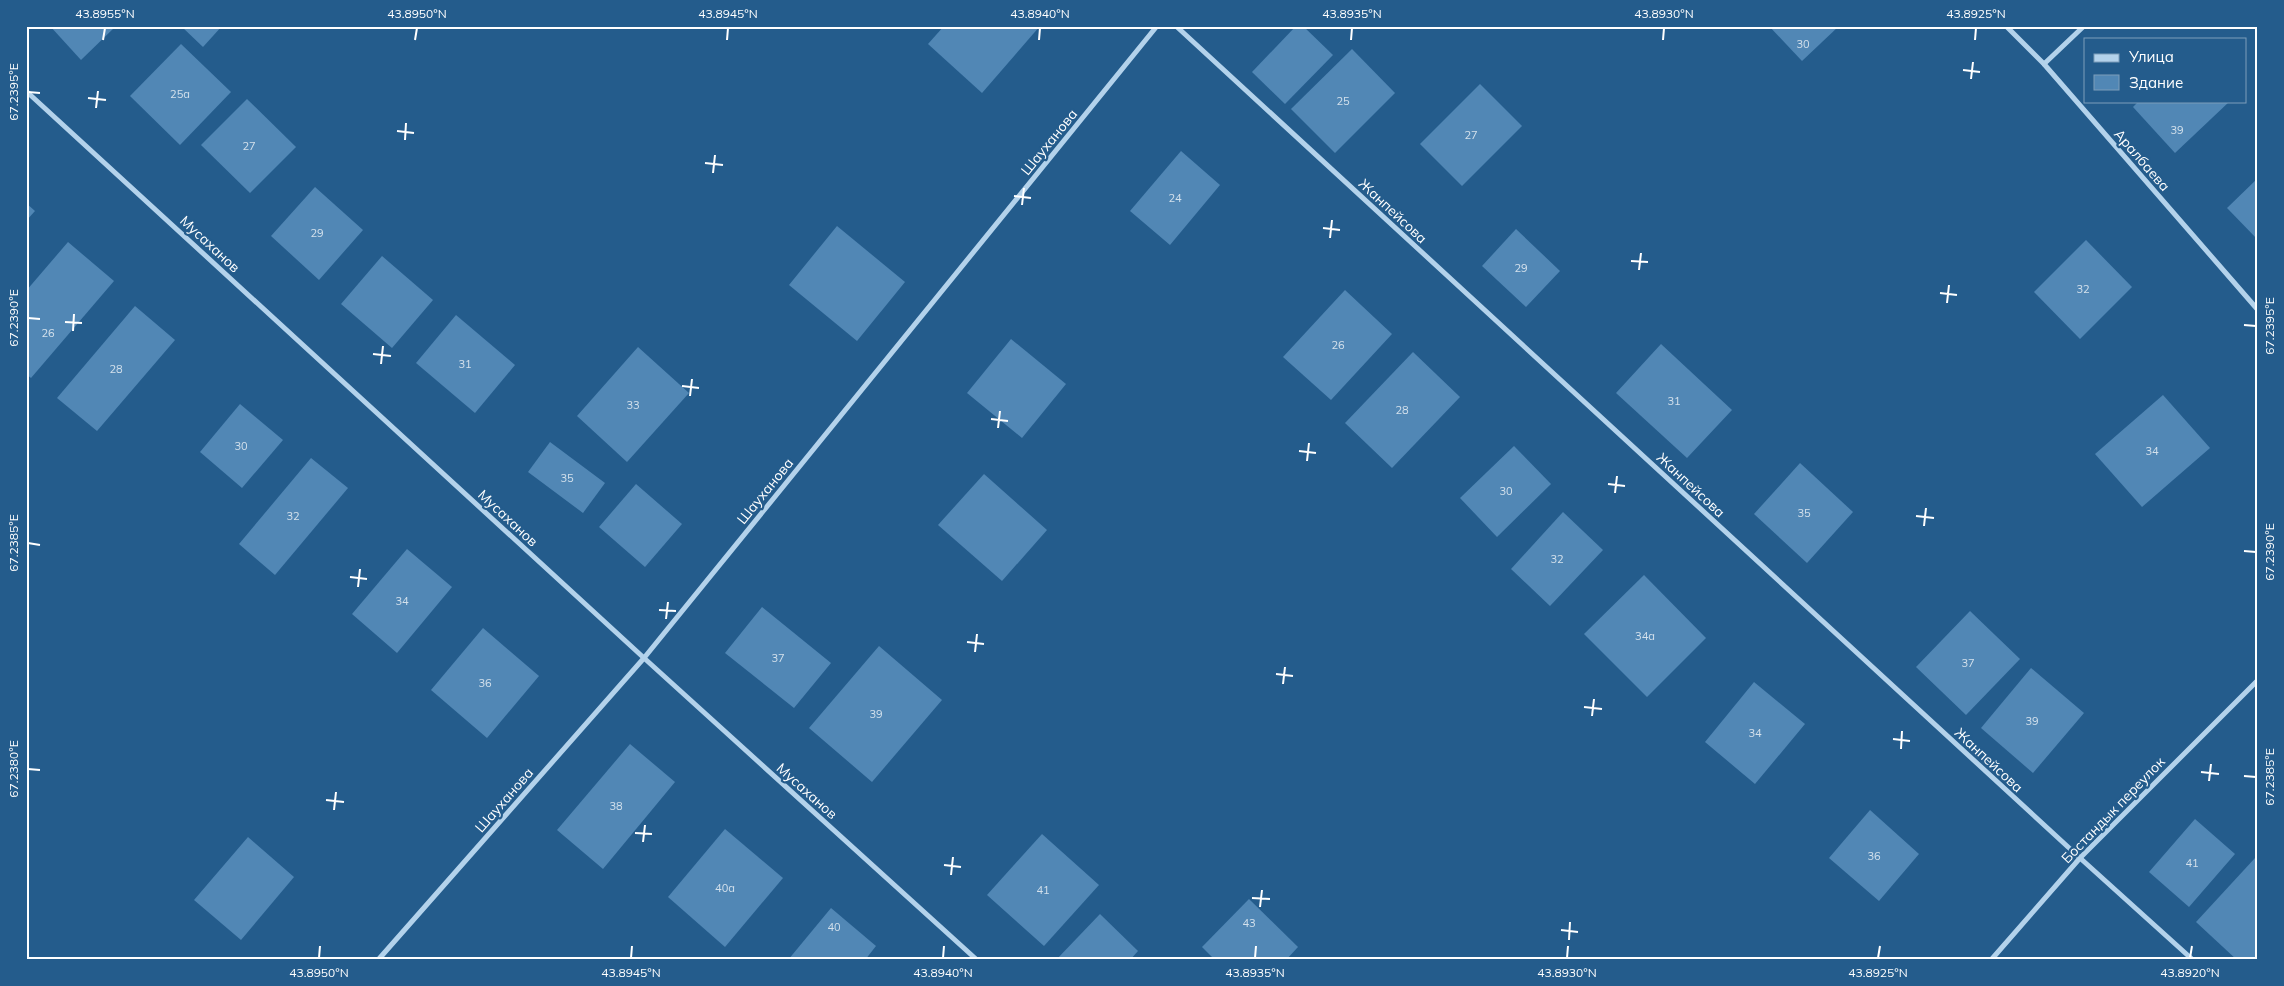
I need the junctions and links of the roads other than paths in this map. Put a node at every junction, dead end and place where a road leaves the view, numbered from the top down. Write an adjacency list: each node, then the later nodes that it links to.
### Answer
1 (1157, 26): 8 (street, Шауханова)
2 (1176, 26): 10 (street, Жанпейсова)
3 (2006, 26): 5 (street, Аралбаева)
4 (2084, 26): 5 (street)
5 (2044, 64): 7 (street, Аралбаева)
6 (26, 91): 8 (street, Мусаханов)
7 (2258, 310)
8 (644, 658): 11 (street, Шауханова); 12 (street, Мусаханов)
9 (2258, 680): 10 (street, Бостандык переулок)
10 (2080, 858): 13 (street, Бостандык переулок); 14 (street, Жанпейсова)
11 (378, 960)
12 (977, 960)
13 (1990, 960)
14 (2193, 960)

